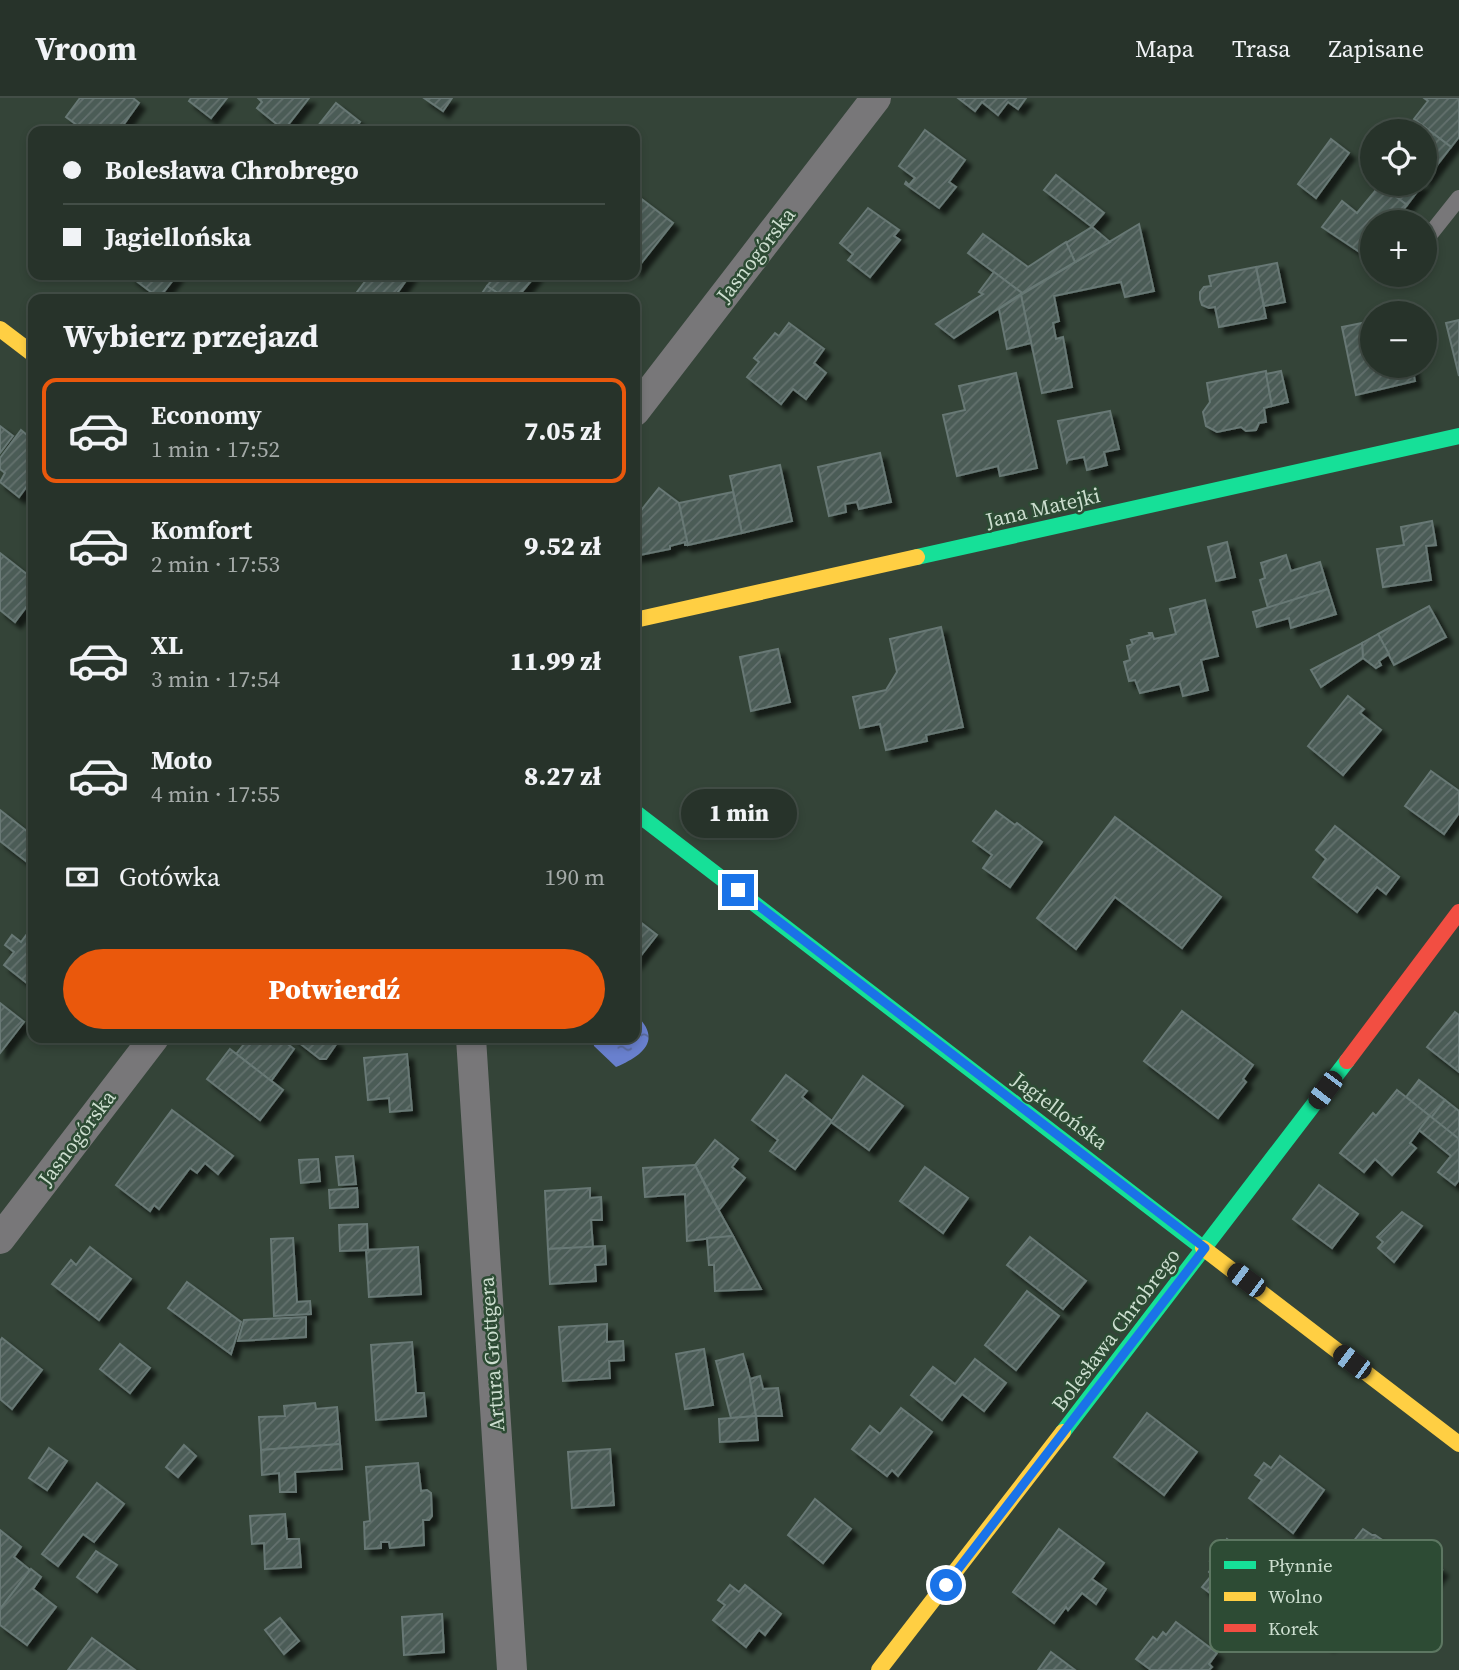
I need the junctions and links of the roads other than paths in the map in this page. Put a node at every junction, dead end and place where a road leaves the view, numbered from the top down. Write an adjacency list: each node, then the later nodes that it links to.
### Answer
1 (876, 98): 6 (street, Jasnogórska)
2 (1459, 198): 3 (lane)
3 (1437, 226)
4 (0, 329): 5 (street)
5 (28, 350)
6 (640, 405)
7 (1459, 436): 8 (street, Jana Matejki)
8 (640, 619)
9 (640, 816): 14 (street, Jagiellońska)
10 (1459, 912): 14 (street, Bolesława Chrobrego)
11 (150, 1043): 13 (street, Jasnogórska)
12 (471, 1043): 16 (street, Artura Grottgera)
13 (0, 1239)
14 (1205, 1248): 15 (street, Jagiellońska); 17 (street, Bolesława Chrobrego)
15 (1459, 1444)
16 (512, 1670)
17 (879, 1670)

